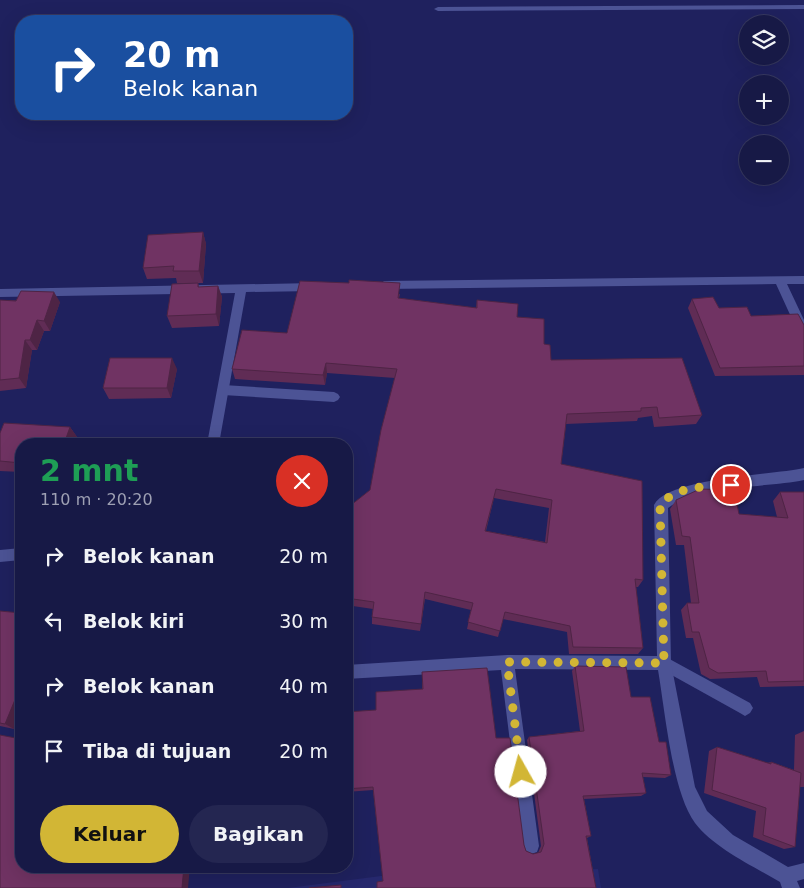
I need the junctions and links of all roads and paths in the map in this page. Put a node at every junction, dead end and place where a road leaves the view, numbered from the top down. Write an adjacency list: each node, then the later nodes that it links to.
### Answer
1 (804, 7): 2 (street)
2 (438, 9)
3 (804, 280): 4 (street)
4 (780, 281): 5 (street); 9 (street)
5 (374, 286)
6 (326, 287): 7 (street)
7 (241, 290): 8 (street); 10 (street)
8 (0, 293)
9 (804, 332)
10 (223, 390): 11 (street); 12 (street)
11 (334, 397)
12 (214, 438)
13 (804, 474): 17 (street)
14 (15, 555): 15 (street)
15 (0, 556)
16 (507, 662): 17 (street); 18 (street); 20 (street)
17 (664, 663): 19 (street); 22 (street)
18 (353, 672)
19 (745, 708)
20 (531, 846)
21 (804, 871): 22 (street)
22 (789, 882)

